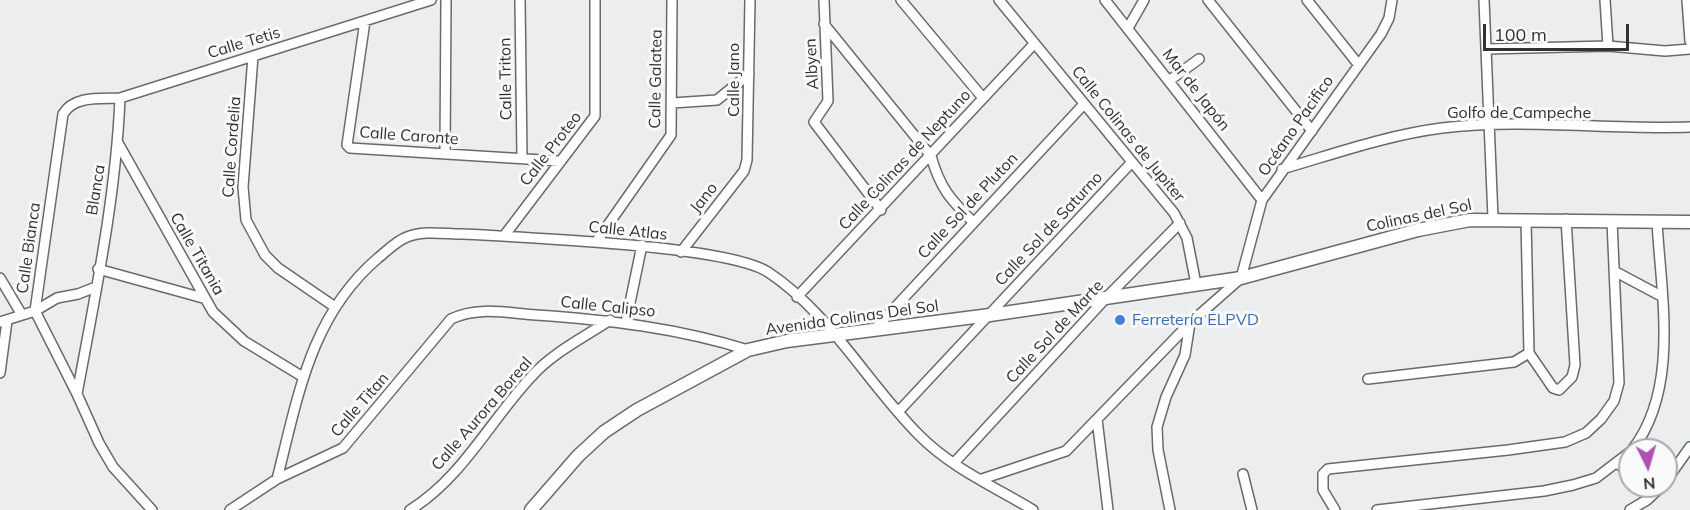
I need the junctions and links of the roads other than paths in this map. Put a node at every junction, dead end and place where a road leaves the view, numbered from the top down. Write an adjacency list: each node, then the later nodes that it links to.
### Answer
1 (431, 0): 18 (street, Calle Tetis)
2 (446, 0): 40 (street)
3 (520, 0): 42 (street, Calle Triton)
4 (595, 0): 44 (street, Calle Proteo)
5 (672, 0): 33 (street, Calle Galatea)
6 (750, 0): 29 (street, Calle Jano)
7 (824, 0): 19 (street, Albyen)
8 (902, 0): 32 (street)
9 (999, 0): 22 (street)
10 (1105, 0): 20 (street, Mar de Japón)
11 (1144, 0): 20 (street)
12 (1208, 0): 38 (street)
13 (1307, 0): 28 (street)
14 (1392, 0): 28 (street, Océano Pacifico)
15 (1484, 0): 24 (street)
16 (1605, 0): 23 (street)
17 (1687, 0): 21 (street)
18 (365, 21): 26 (street, Calle Tetis); 40 (street, Calle Caronte)
19 (824, 24): 41 (street); 48 (street, Albyen)
20 (1128, 28): 30 (street, Mar de Japón)
21 (1690, 41)
22 (1034, 44): 32 (street, Calle Colinas de Neptuno); 34 (street, Calle Colinas de Jupiter)
23 (1608, 46): 24 (street); 25 (street)
24 (1486, 49): 36 (street)
25 (1690, 50)
26 (253, 56): 31 (street, Calle Tetis); 71 (street, Calle Cordelia)
27 (1199, 59): 30 (street)
28 (1358, 64): 38 (street, Océano Pacifico)
29 (749, 74): 33 (street); 43 (street, Calle Jano)
30 (1170, 80): 47 (street, Mar de Japón)
31 (120, 98): 35 (street, Calle Tetis); 39 (street, Blanca)
32 (983, 98): 41 (street, Calle Colinas de Neptuno)
33 (672, 103): 58 (street, Calle Galatea)
34 (1084, 104): 45 (street, Calle Colinas de Jupiter); 53 (street, Calle Sol de Pluton)
35 (66, 108): 72 (street, Calle Bianca)
36 (1490, 125): 37 (street, Golfo de Campeche); 46 (street, Golfo de Campeche); 49 (street)
37 (1690, 127)
38 (1312, 131): 46 (street, Océano Pacifico)
39 (118, 143): 61 (street, Blanca); 68 (street, Calle Titania)
40 (445, 154): 42 (street, Calle Caronte)
41 (931, 156): 48 (street, Calle Colinas de Neptuno); 53 (street)
42 (522, 157): 44 (street, Calle Caronte)
43 (747, 160): 60 (street, Jano)
44 (559, 161): 57 (street, Calle Proteo)
45 (1131, 163): 56 (street, Calle Colinas de Jupiter); 75 (street, Calle Sol de Saturno)
46 (1282, 170): 47 (street, Océano Pacifico)
47 (1262, 200): 64 (street, Océano Pacifico)
48 (880, 210): 69 (street, Calle Colinas de Neptuno)
49 (1493, 218): 51 (street, Colinas del Sol); 64 (street, Colinas del Sol)
50 (1566, 219): 51 (street, Colinas del Sol); 52 (street, Colinas del Sol); 83 (street)
51 (1526, 220): 83 (street)
52 (1612, 221): 54 (street, Colinas del Sol); 62 (street)
53 (973, 222): 80 (street, Calle Sol de Pluton)
54 (1657, 222): 55 (street, Colinas del Sol); 67 (street)
55 (1690, 222)
56 (1180, 223): 65 (street, Calle Colinas de Jupiter); 70 (street, Calle Sol de Marte)
57 (504, 236): 58 (street, Calle Atlas); 71 (street, Calle Atlas)
58 (596, 242): 59 (street, Calle Atlas)
59 (642, 245): 60 (street, Calle Atlas); 78 (street)
60 (681, 252): 69 (street, Calle Atlas)
61 (98, 269): 66 (street, Blanca); 68 (street)
62 (1616, 272): 67 (street); 108 (street)
63 (0, 278): 74 (street)
64 (1241, 278): 65 (street, Colinas del Sol); 79 (street)
65 (1196, 284): 70 (street, Avenida Colinas Del Sol)
66 (96, 287): 72 (street); 88 (street, Blanca)
67 (1661, 296): 91 (street)
68 (203, 297): 85 (street, Calle Titania)
69 (797, 297): 81 (street, Calle Atlas)
70 (1106, 298): 75 (street, Avenida Colinas Del Sol); 93 (street, Calle Sol de Marte)
71 (334, 307): 85 (street, Calle Atlas)
72 (35, 311): 74 (street, Calle Bianca); 88 (street)
73 (462, 313): 76 (street, Calle Calipso); 97 (street, Calle Titan)
74 (22, 315): 77 (street, Calle Bianca)
75 (990, 315): 80 (street, Avenida Colinas Del Sol); 89 (street)
76 (610, 320): 78 (street, Calle Calipso); 102 (street, Calle Aurora Boreal)
77 (3, 322): 84 (street, Calle Bianca)
78 (626, 322): 82 (street, Calle Calipso)
79 (1190, 323): 90 (street); 106 (street)
80 (874, 330): 81 (street, Avenida Colinas Del Sol)
81 (836, 337): 82 (street, Avenida Colinas Del Sol); 89 (street, Calle Atlas)
82 (748, 350): 103 (street, Avenida Colinas Del Sol)
83 (1529, 353): 86 (street)
84 (0, 373): 87 (street, Calle Bianca)
85 (303, 377): 97 (street, Calle Atlas)
86 (1368, 379)
87 (0, 381)
88 (77, 394): 100 (street)
89 (898, 412): 93 (street, Calle Atlas)
90 (1097, 420): 98 (street); 105 (street)
91 (1639, 438)
92 (1690, 447): 95 (street)
93 (954, 463): 98 (street, Calle Atlas)
94 (1616, 463): 109 (street)
95 (1678, 463)
96 (1243, 474): 107 (street)
97 (277, 479): 101 (street, Calle Titan)
98 (982, 479): 104 (street, Calle Atlas)
99 (1645, 498): 110 (street)
100 (152, 510)
101 (230, 510)
102 (410, 510)
103 (531, 510)
104 (1033, 510)
105 (1108, 510)
106 (1170, 510)
107 (1252, 510)
108 (1335, 510)
109 (1377, 510)
110 (1630, 510)

